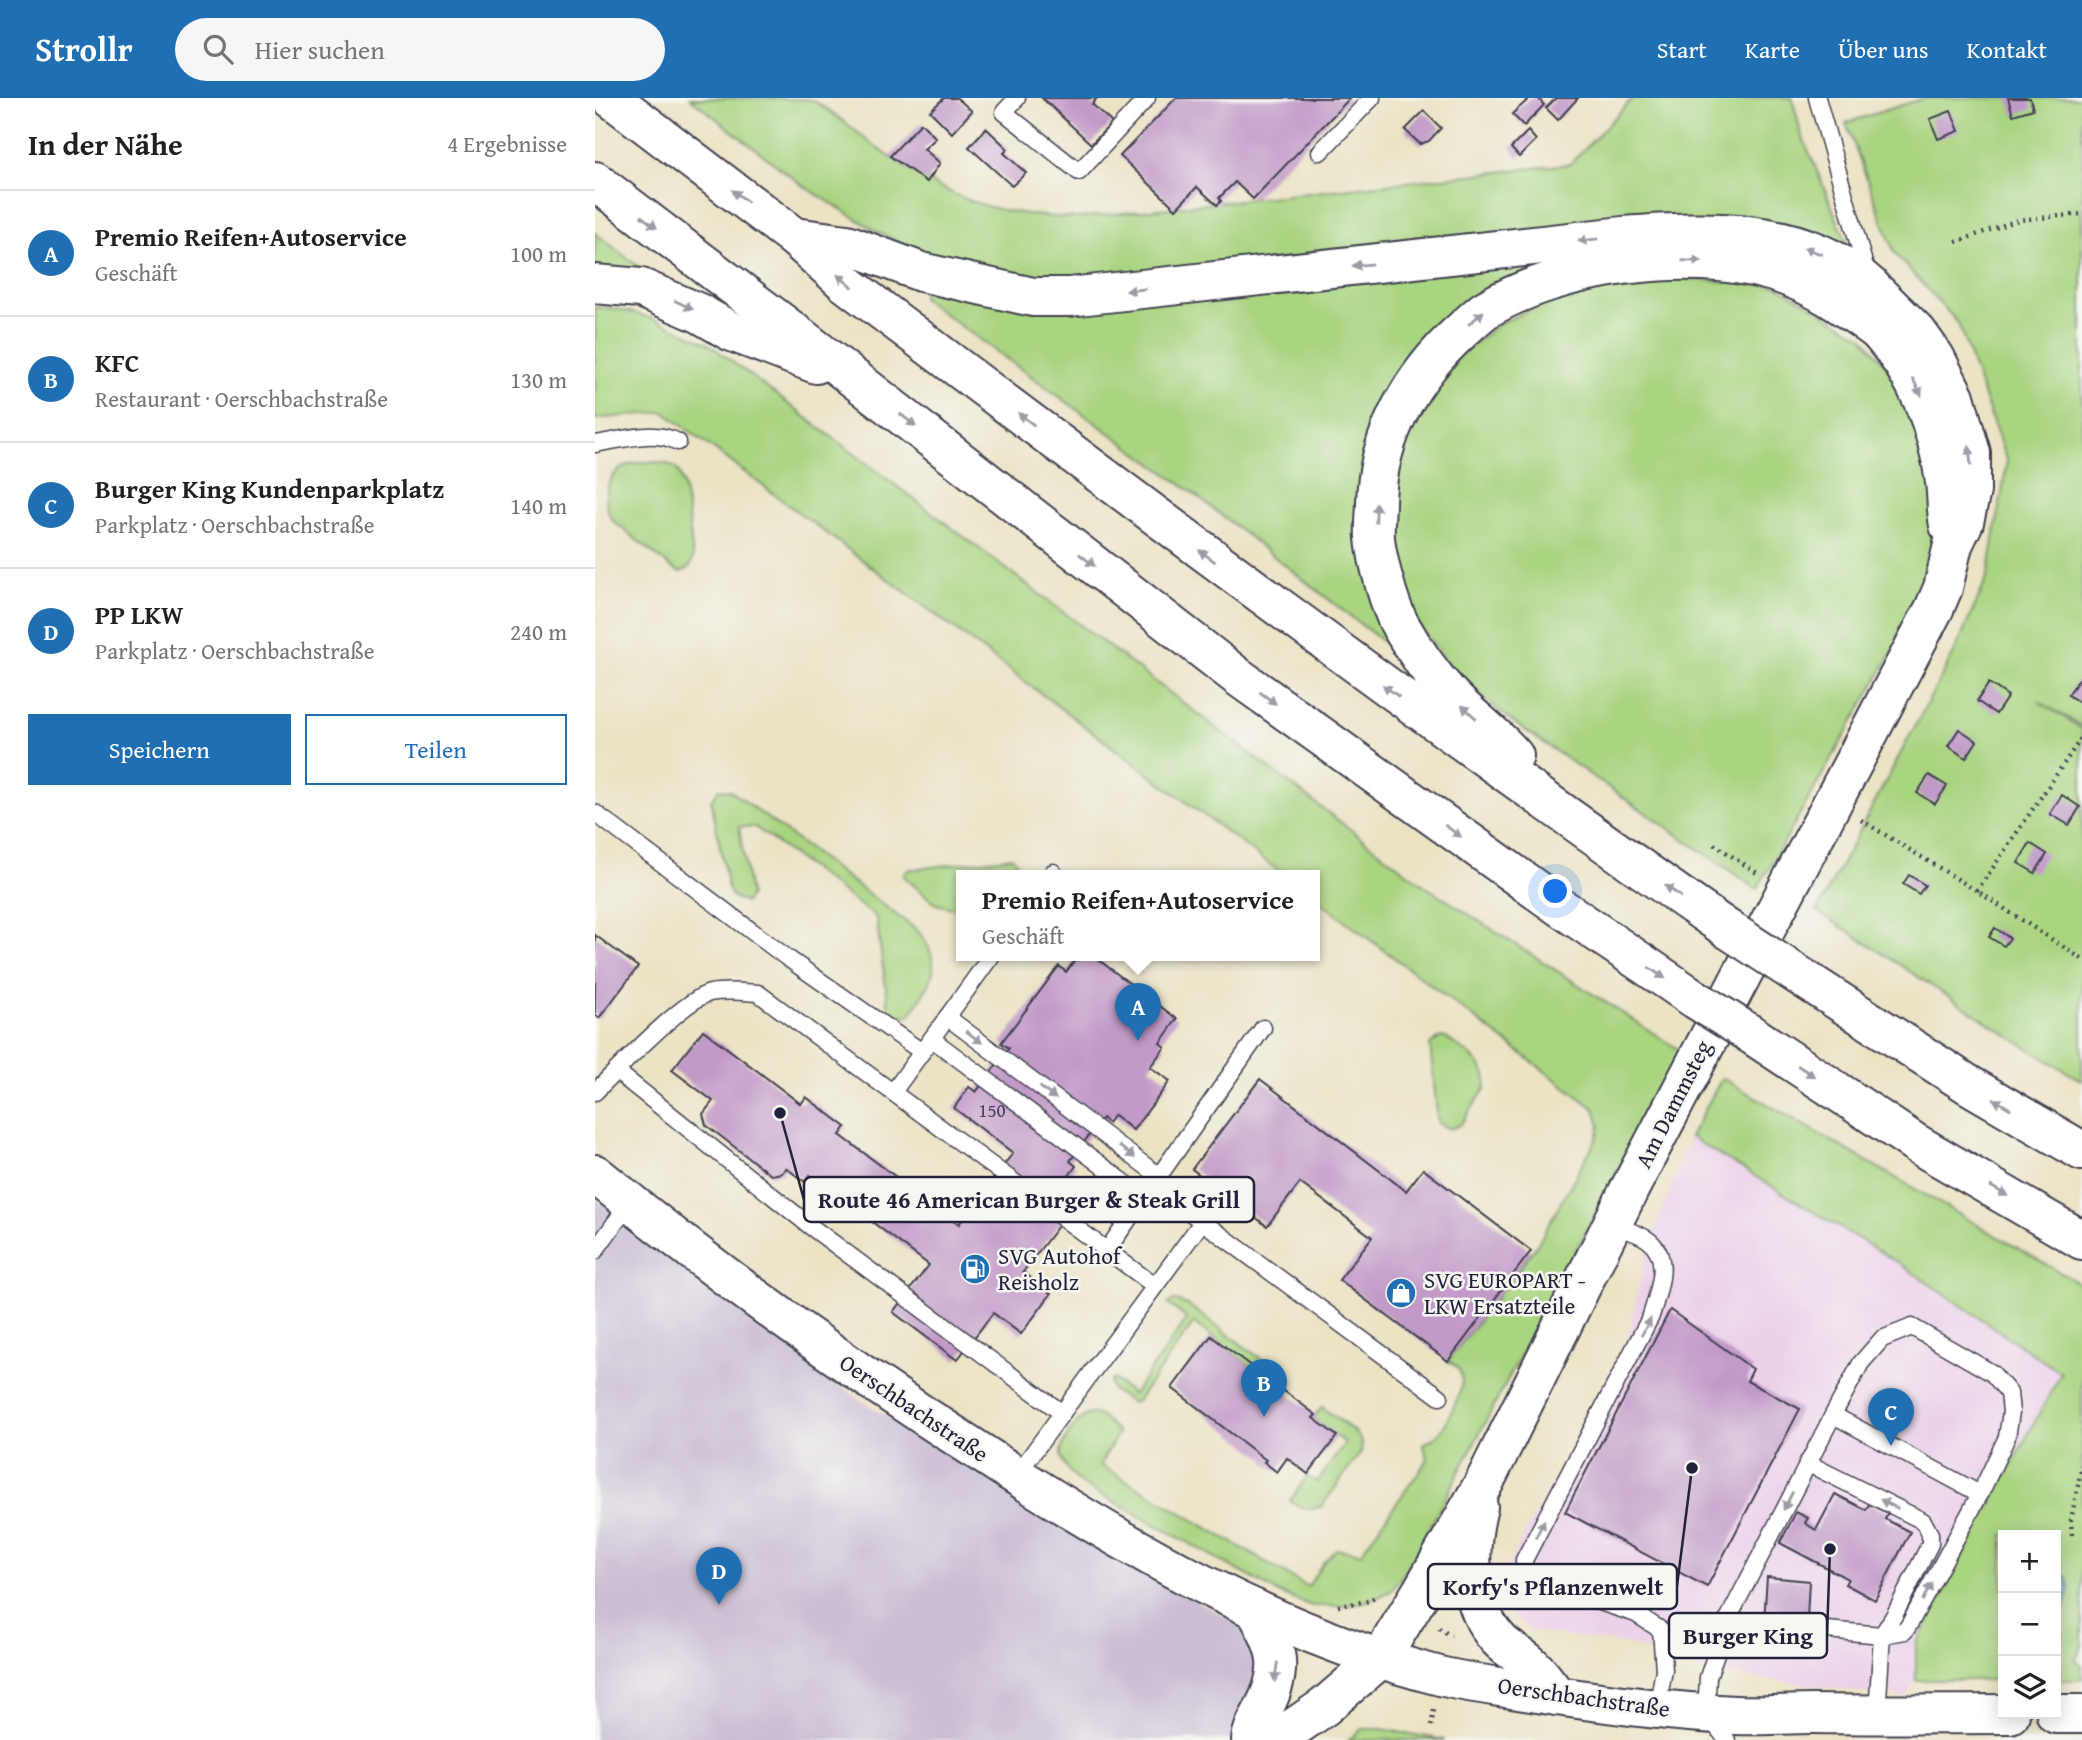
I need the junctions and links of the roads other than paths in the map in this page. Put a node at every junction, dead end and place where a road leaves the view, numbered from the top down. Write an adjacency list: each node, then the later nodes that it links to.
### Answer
1 (611, 98): 8 (main road, one-way to 1)
2 (1017, 98): 3 (lane)
3 (1147, 98)
4 (1372, 98): 6 (lane)
5 (1817, 98): 10 (lane, Am Dammsteg)
6 (1320, 152)
7 (595, 181): 12 (main road, one-way to 12)
8 (794, 237): 10 (main road, one-way to 8); 17 (main road, one-way to 8)
9 (595, 284): 12 (main road, one-way to 12)
10 (1870, 286): 11 (lane, Am Dammsteg); 15 (main road, Am Dammsteg, one-way to 10)
11 (1878, 331): 15 (main road, Am Dammsteg, one-way to 15); 17 (main road, one-way to 11)
12 (854, 379): 31 (main road, one-way to 31, bridge)
13 (678, 442): 14 (lane)
14 (595, 444)
15 (1953, 545): 30 (main road, Am Dammsteg)
16 (595, 813): 21 (lane)
17 (1565, 816): 25 (main road, one-way to 17, bridge)
18 (988, 961): 19 (lane)
19 (947, 1017): 21 (lane); 27 (lane, one-way to 27)
20 (1263, 1028): 27 (lane)
21 (927, 1046): 24 (lane); 27 (lane)
22 (616, 1071): 23 (lane); 24 (lane); 36 (lane)
23 (595, 1092)
24 (893, 1092): 32 (lane)
25 (2082, 1151)
26 (595, 1174): 28 (main road, Oerschbachstraße)
27 (1152, 1186): 29 (lane); 32 (lane)
28 (630, 1202): 33 (lane); 39 (main road, Oerschbachstraße)
29 (1202, 1222): 34 (lane); 35 (lane)
30 (1611, 1225): 40 (main road, Am Dammsteg); 47 (lane, one-way to 30)
31 (2082, 1240)
32 (1107, 1250): 34 (lane)
33 (595, 1251)
34 (1155, 1286): 36 (lane)
35 (1440, 1397)
36 (1062, 1413): 39 (lane)
37 (1833, 1415): 38 (lane); 41 (lane); 41 (lane)
38 (1807, 1463): 43 (lane, one-way to 43); 44 (lane, one-way to 38)
39 (1016, 1476): 42 (main road, Oerschbachstraße)
40 (1485, 1481): 45 (main road, Am Dammsteg); 46 (main road)
41 (1980, 1494): 44 (lane, one-way to 41)
42 (1255, 1609): 45 (main road, Oerschbachstraße); 53 (main road, one-way to 53)
43 (1727, 1621): 44 (lane); 52 (lane)
44 (1882, 1635): 51 (lane)
45 (1380, 1659): 46 (main road, Oerschbachstraße); 54 (main road, Am Dammsteg)
46 (1557, 1696): 47 (main road, Oerschbachstraße)
47 (1657, 1708): 52 (main road, Oerschbachstraße)
48 (1998, 1714): 51 (main road, Oerschbachstraße)
49 (2061, 1714): 50 (main road)
50 (2082, 1714)
51 (1861, 1719): 52 (main road, Oerschbachstraße)
52 (1717, 1726)
53 (1251, 1740)
54 (1276, 1740)

